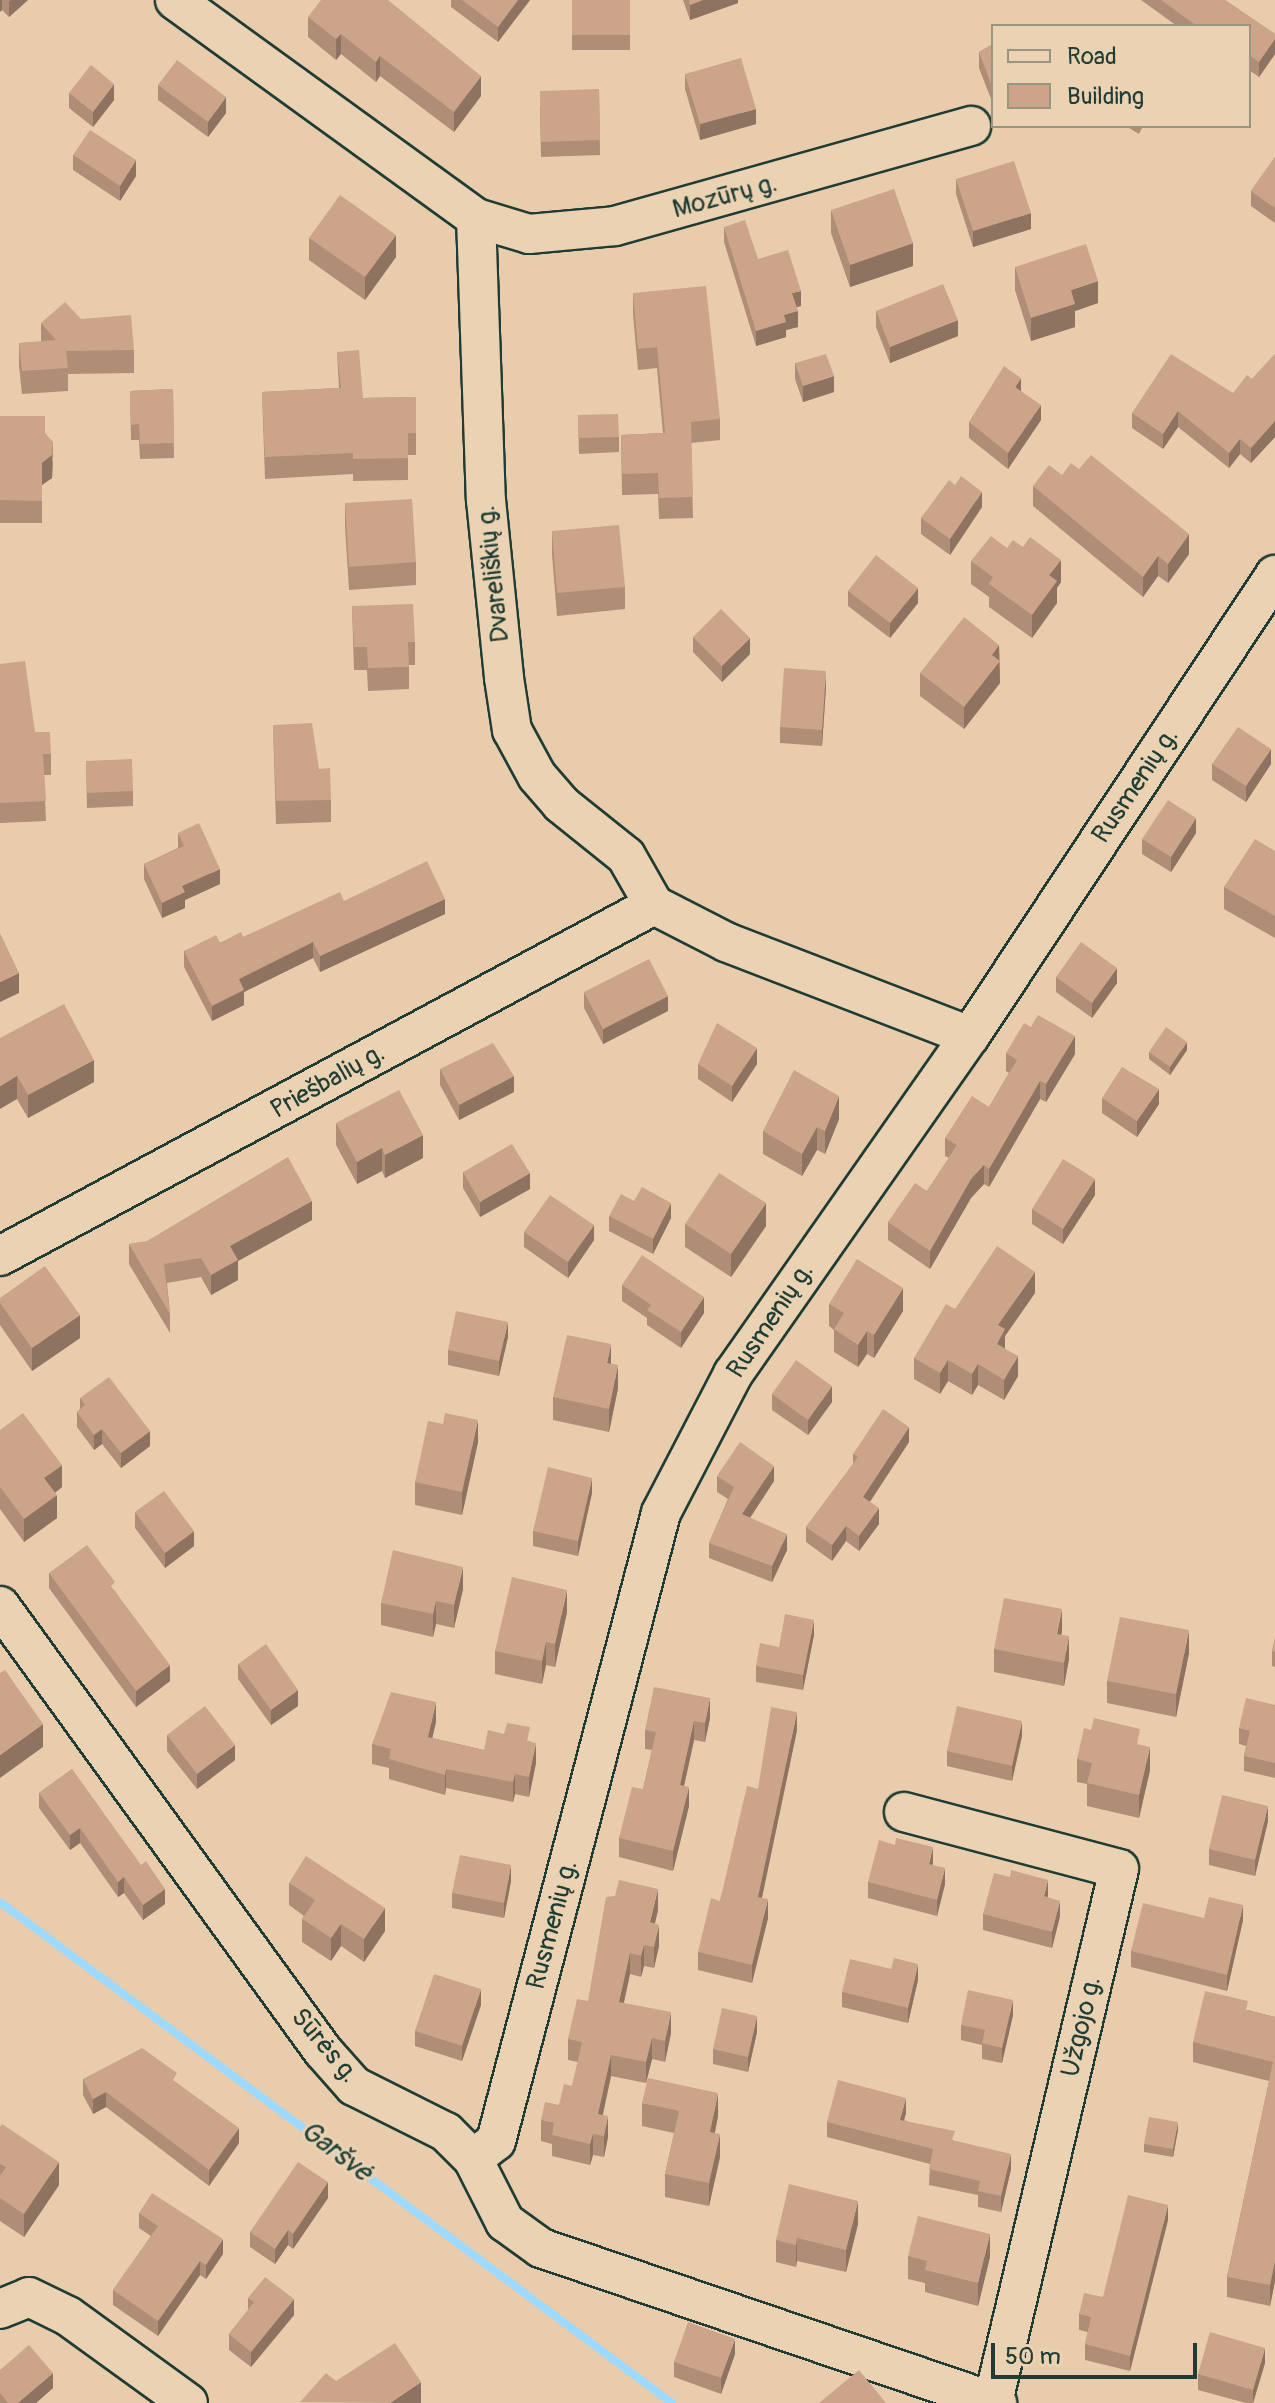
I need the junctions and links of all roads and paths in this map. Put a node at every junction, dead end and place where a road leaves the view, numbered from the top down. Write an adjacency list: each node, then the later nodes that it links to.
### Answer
1 (175, 0): 3 (street)
2 (971, 126): 3 (street, Mozūrų g.)
3 (476, 218): 5 (street, Dvareliškių g.)
4 (1275, 575): 6 (street, Rusmenių g.)
5 (654, 905): 6 (street); 7 (street, Priešbalių g.)
6 (970, 1036): 10 (street, Rusmenių g.)
7 (0, 1256)
8 (0, 1606): 10 (street, Sūrės g.)
9 (904, 1812): 12 (street, Užgojo g.)
10 (473, 2159): 12 (street, Sūrės g.)
11 (14, 2303): 13 (street)
12 (995, 2402)
13 (188, 2403)

